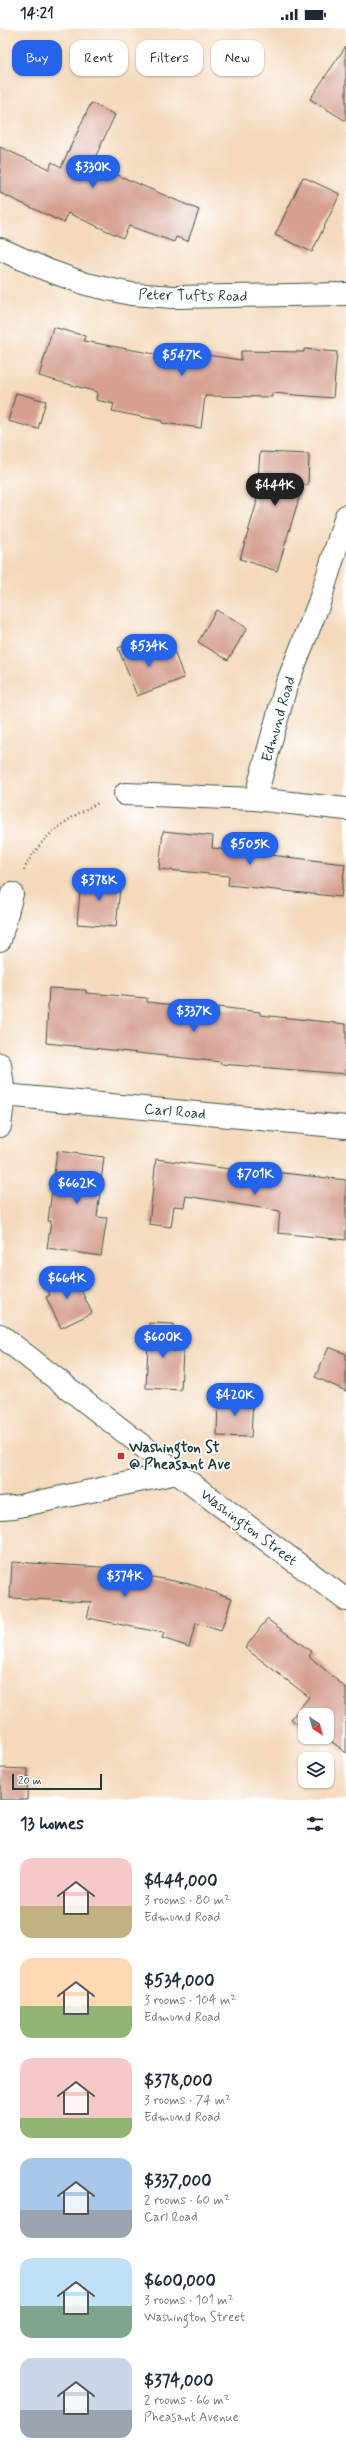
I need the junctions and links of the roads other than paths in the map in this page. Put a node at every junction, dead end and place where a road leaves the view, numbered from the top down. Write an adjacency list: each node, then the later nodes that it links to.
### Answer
1 (0, 249): 2 (street, Peter Tufts Road)
2 (346, 294)
3 (346, 516): 5 (street, Edmund Road)
4 (125, 794): 5 (street)
5 (255, 798): 6 (street)
6 (346, 809)
7 (12, 894): 8 (street)
8 (0, 940)
9 (0, 1064): 10 (street)
10 (4, 1095): 11 (street); 12 (street, Carl Road)
11 (0, 1126)
12 (346, 1127)
13 (0, 1336): 14 (street, Washington Street)
14 (177, 1473): 15 (street); 16 (street, Washington Street)
15 (0, 1508)
16 (346, 1600)

